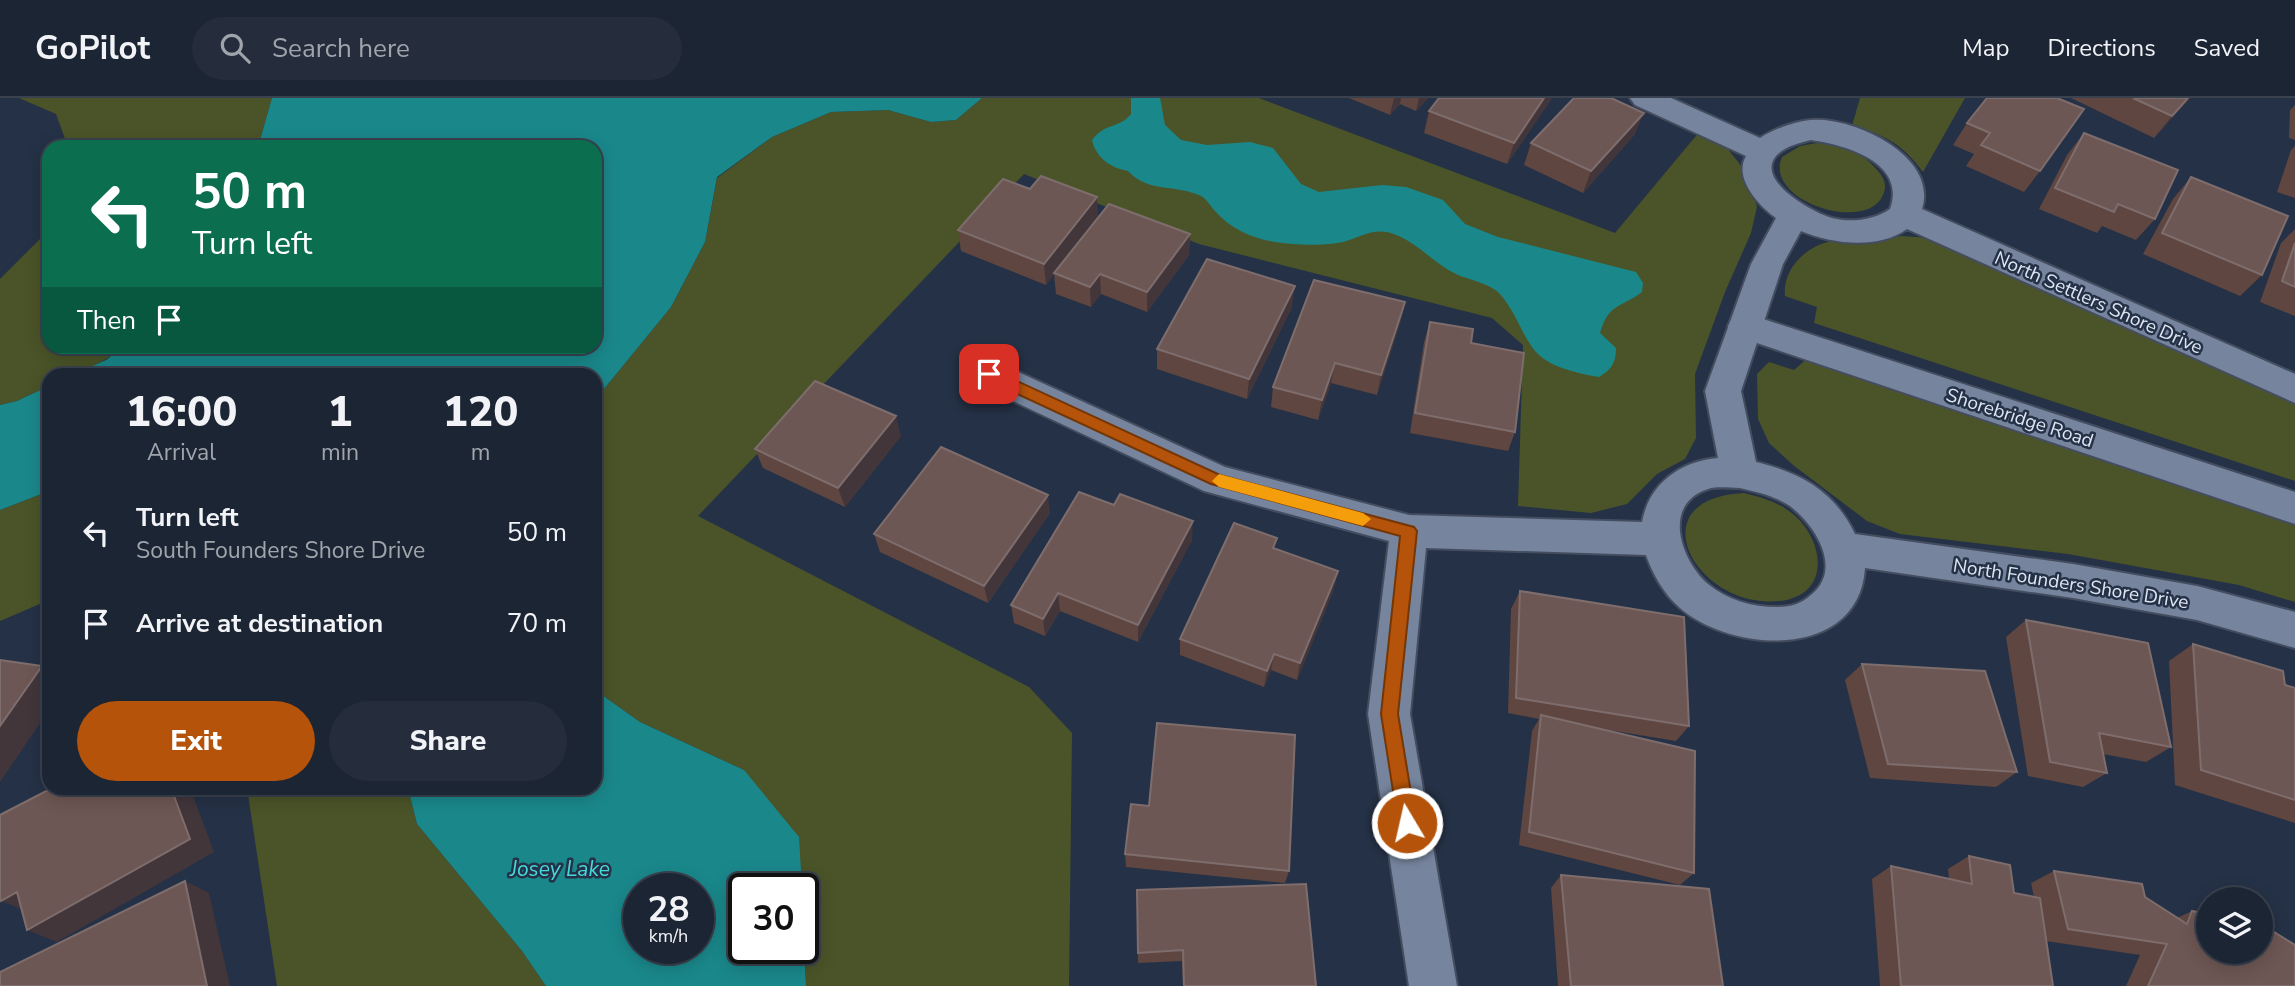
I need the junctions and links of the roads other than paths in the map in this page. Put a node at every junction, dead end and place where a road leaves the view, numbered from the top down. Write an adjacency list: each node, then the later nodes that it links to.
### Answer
1 (1645, 98): 2 (street)
2 (1762, 151): 3 (street); 4 (street)
3 (1904, 214): 4 (street); 7 (street, North Settlers Shore Drive)
4 (1794, 215): 5 (street)
5 (1745, 327): 8 (street); 9 (street, Shorebridge Road)
6 (989, 374): 10 (street)
7 (2295, 388)
8 (1741, 473): 11 (street); 12 (street)
9 (2295, 508)
10 (1409, 531): 11 (street); 14 (street)
11 (1659, 539): 12 (street)
12 (1844, 549): 13 (street, North Founders Shore Drive)
13 (2295, 630)
14 (1433, 986)

